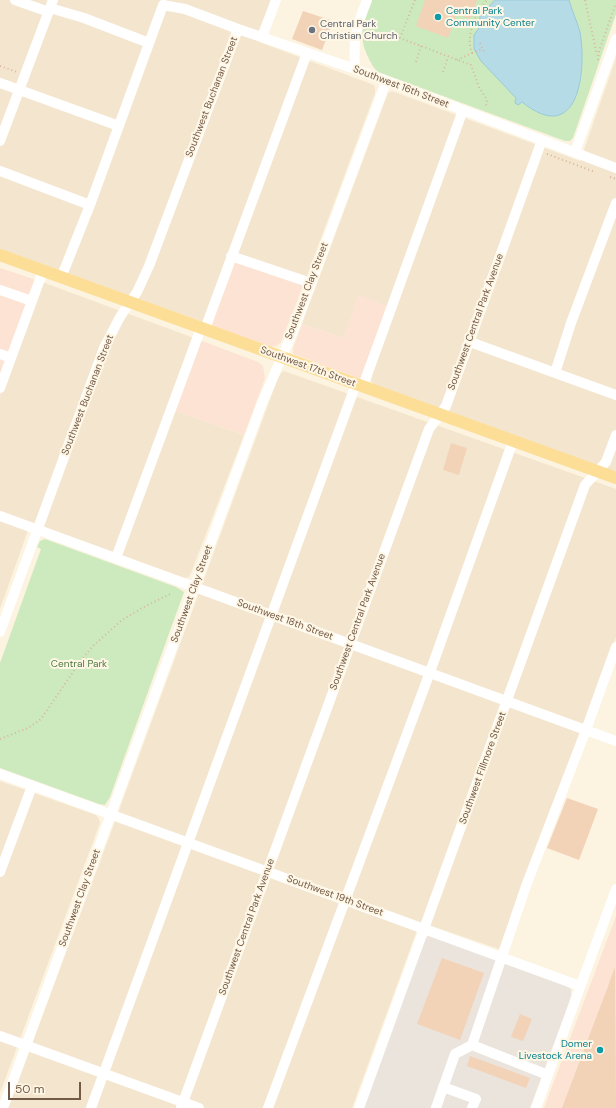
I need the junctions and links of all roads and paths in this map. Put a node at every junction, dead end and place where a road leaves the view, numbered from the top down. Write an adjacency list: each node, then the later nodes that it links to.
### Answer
1 (15, 0): 8 (street)
2 (276, 0): 10 (street)
3 (367, 0): 23 (street)
4 (415, 0): 14 (path)
5 (488, 0): 17 (path)
6 (585, 0): 19 (path)
7 (186, 4): 9 (street, Southwest 16th Street); 12 (street, Southwest 16th Street)
8 (51, 6): 12 (street); 27 (street)
9 (238, 29): 10 (street, Southwest 16th Street); 45 (street, Southwest Buchanan Street)
10 (262, 38): 16 (street, Southwest 16th Street)
11 (616, 39): 33 (street)
12 (149, 43): 30 (street)
13 (480, 43): 15 (path)
14 (421, 46): 20 (path); 22 (path)
15 (482, 49): 17 (path); 18 (path)
16 (307, 53): 23 (street, Southwest 16th Street); 39 (street)
17 (472, 53): 21 (path)
18 (485, 54)
19 (598, 56)
20 (448, 57): 21 (path); 24 (path)
21 (457, 60): 28 (path)
22 (416, 62)
23 (354, 69): 25 (street, Southwest 16th Street)
24 (443, 72)
25 (386, 82): 29 (street, Southwest 16th Street); 42 (street, Southwest Clay Street)
26 (0, 83): 27 (street)
27 (19, 90): 30 (street); 32 (street)
28 (486, 106)
29 (463, 110): 31 (street, Southwest 16th Street); 52 (street)
30 (119, 126): 37 (street)
31 (542, 140): 33 (street, Southwest 16th Street); 47 (street, Southwest Central Park Avenue)
32 (0, 141)
33 (575, 152): 34 (street, Southwest 16th Street)
34 (616, 168)
35 (0, 171): 37 (street)
36 (616, 203): 51 (street)
37 (90, 205): 41 (street)
38 (0, 255): 40 (main road, Southwest 17th Street)
39 (231, 256): 42 (street); 46 (street)
40 (43, 271): 41 (main road, Southwest 17th Street); 44 (street)
41 (61, 278): 45 (main road, Southwest 17th Street)
42 (311, 283): 49 (street, Southwest Clay Street)
43 (0, 290): 44 (street)
44 (32, 300): 50 (street)
45 (129, 302): 46 (main road, Southwest 17th Street); 61 (street, Southwest Buchanan Street)
46 (203, 329): 49 (main road, Southwest 17th Street); 62 (street)
47 (470, 342): 51 (street); 55 (street, Southwest Central Park Avenue)
48 (0, 354): 50 (street)
49 (281, 357): 52 (main road, Southwest 17th Street); 63 (street, Southwest Clay Street)
50 (11, 358): 53 (street)
51 (555, 373): 54 (street)
52 (360, 385): 55 (main road, Southwest 17th Street); 65 (street)
53 (0, 388)
54 (616, 394)
55 (439, 414): 57 (main road, Southwest 17th Street); 67 (street, Southwest Central Park Avenue)
56 (616, 435): 58 (street, Southwest Fillmore Street)
57 (513, 441): 58 (main road, Southwest 17th Street); 69 (street)
58 (597, 471): 59 (main road, Southwest 17th Street); 70 (street, Southwest Fillmore Street)
59 (616, 478)
60 (0, 516): 61 (street, Southwest 18th Street)
61 (37, 530): 62 (street, Southwest 18th Street); 66 (street, Southwest Buchanan Street)
62 (116, 558): 63 (street, Southwest 18th Street)
63 (194, 587): 65 (street, Southwest 18th Street); 76 (street, Southwest Clay Street)
64 (172, 593): 72 (path)
65 (272, 615): 67 (street, Southwest 18th Street); 77 (street)
66 (0, 632)
67 (350, 644): 69 (street, Southwest 18th Street); 79 (street, Southwest Central Park Avenue)
68 (616, 647): 71 (street)
69 (430, 672): 70 (street, Southwest 18th Street); 81 (street)
70 (507, 700): 71 (street, Southwest 18th Street); 82 (street, Southwest Fillmore Street)
71 (586, 730): 73 (street, Southwest 18th Street); 83 (street)
72 (0, 739)
73 (616, 741)
74 (0, 774): 75 (street, Southwest 19th Street)
75 (32, 786): 76 (street, Southwest 19th Street); 78 (street)
76 (110, 815): 77 (street, Southwest 19th Street); 87 (street, Southwest Clay Street)
77 (189, 843): 79 (street, Southwest 19th Street); 88 (street)
78 (0, 872)
79 (267, 872): 81 (street, Southwest 19th Street); 91 (street, Southwest Central Park Avenue)
80 (616, 889): 84 (street)
81 (345, 900): 82 (street, Southwest 19th Street); 95 (street)
82 (425, 929): 83 (street, Southwest 19th Street); 96 (street, Southwest Fillmore Street)
83 (502, 957): 84 (street, Southwest 19th Street); 86 (street)
84 (580, 986): 89 (street)
85 (0, 1036): 87 (street)
86 (472, 1045): 89 (street); 90 (street)
87 (26, 1046): 88 (street); 92 (street, Southwest Clay Street)
88 (104, 1073): 91 (street); 93 (street)
89 (548, 1075): 99 (street)
90 (443, 1087): 97 (street); 98 (street)
91 (182, 1105): 94 (street)
92 (3, 1108)
93 (91, 1108)
94 (199, 1108)
95 (268, 1108)
96 (359, 1108)
97 (436, 1108)
98 (472, 1108)
99 (536, 1108)

